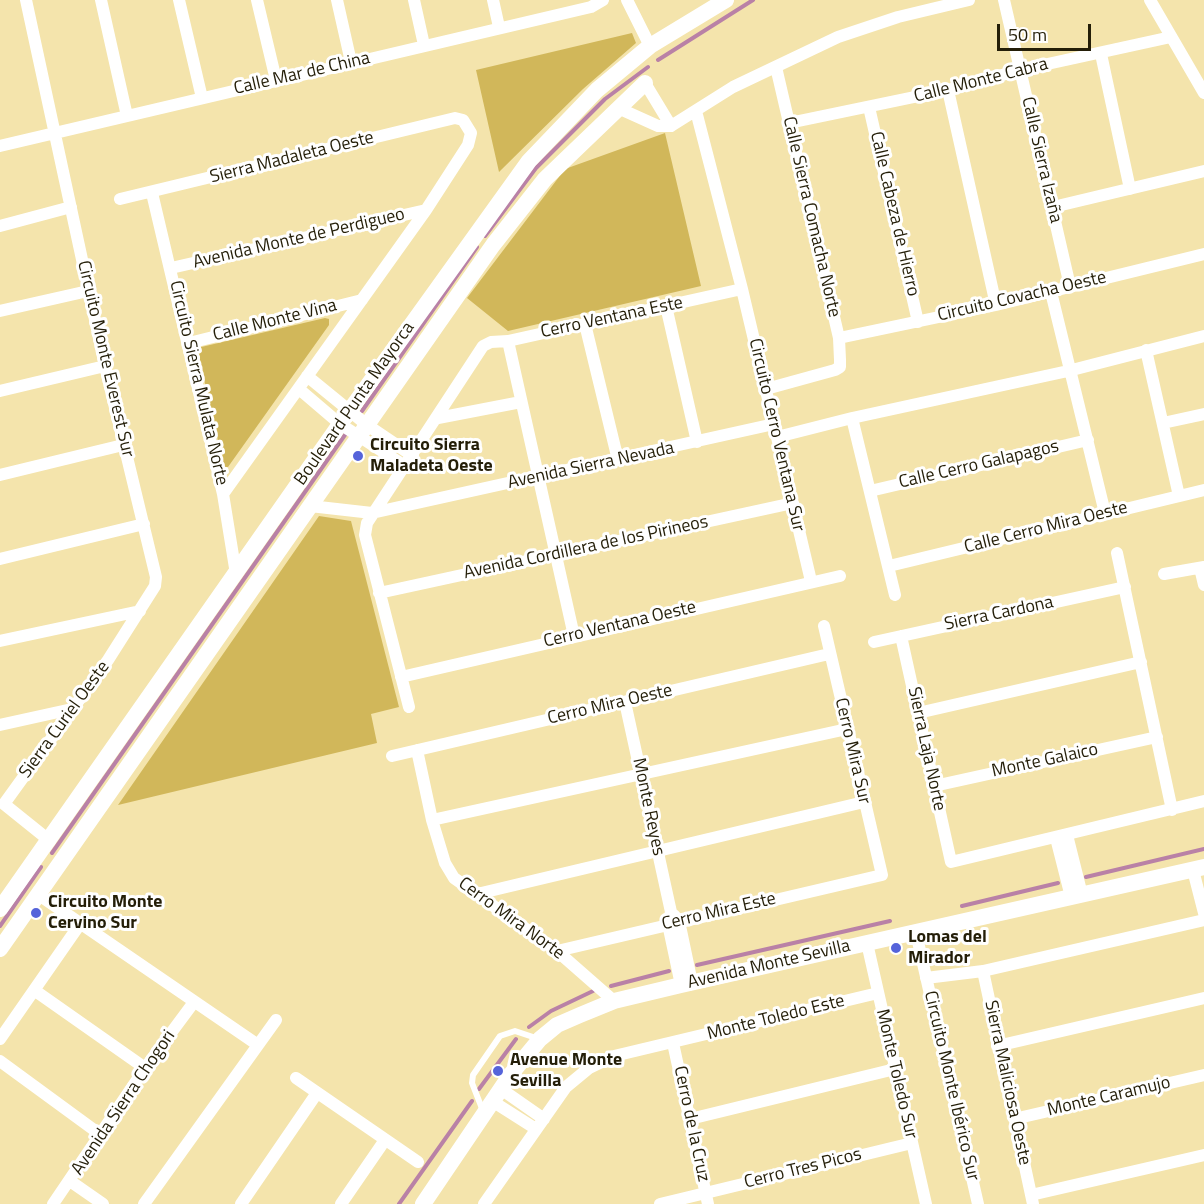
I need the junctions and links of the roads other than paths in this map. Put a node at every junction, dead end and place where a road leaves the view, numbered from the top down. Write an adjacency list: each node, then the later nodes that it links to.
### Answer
1 (26, 0): 34 (street, Circuito Monte Everest Sur)
2 (101, 0): 31 (street)
3 (179, 0): 27 (street)
4 (257, 0): 23 (street)
5 (337, 0): 20 (street)
6 (414, 0): 17 (street)
7 (493, 0): 15 (street)
8 (603, 0): 14 (street, Calle Mar de China)
9 (627, 0): 18 (street)
10 (726, 0): 18 (street, Boulevard Punta Mayorca)
11 (969, 0): 21 (street)
12 (1004, 0): 22 (street, Calle Sierra Izaña)
13 (1150, 0): 16 (street)
14 (573, 5): 15 (street, Calle Mar de China)
15 (500, 27): 17 (street, Calle Mar de China)
16 (1171, 37): 19 (street, Calle Monte Cabra); 26 (street)
17 (424, 45): 20 (street, Calle Mar de China)
18 (650, 46): 69 (street, Boulevard Punta Mayorca)
19 (1101, 54): 22 (street, Calle Monte Cabra); 37 (street)
20 (351, 63): 23 (street, Calle Mar de China)
21 (776, 68): 30 (street); 32 (street, Calle Sierra Comacha Norte)
22 (1020, 70): 25 (street, Calle Monte Cabra); 41 (street, Calle Sierra Izaña)
23 (276, 80): 27 (street, Calle Mar de China)
24 (645, 82): 29 (street, Boulevard Punta Mayorca); 33 (street)
25 (948, 90): 28 (street, Calle Monte Cabra); 51 (street)
26 (1204, 93)
27 (202, 98): 31 (street, Calle Mar de China)
28 (869, 107): 32 (street, Calle Monte Cabra); 54 (street, Calle Cabeza de Hierro)
29 (618, 108): 33 (street); 74 (street, Boulevard Punta Mayorca)
30 (696, 111): 33 (street); 47 (street, Circuito Cerro Ventana Sur)
31 (127, 116): 34 (street, Calle Mar de China)
32 (789, 123): 57 (street, Calle Sierra Comacha Norte)
33 (672, 126)
34 (56, 132): 35 (street, Calle Mar de China); 40 (street, Circuito Monte Everest Sur)
35 (0, 146)
36 (1204, 171): 37 (street)
37 (1130, 189): 41 (street)
38 (152, 193): 39 (street, Sierra Madaleta Oeste); 42 (street, Sierra Madaleta Oeste); 45 (street, Circuito Sierra Mulata Norte)
39 (120, 199)
40 (71, 207): 43 (street); 48 (street, Circuito Monte Everest Sur)
41 (1053, 207): 46 (street, Calle Sierra Izaña)
42 (426, 210): 45 (street, Avenida Monte de Perdigueo); 50 (street)
43 (0, 226)
44 (1204, 254): 46 (street, Circuito Covacha Oeste)
45 (171, 268): 59 (street, Circuito Sierra Mulata Norte)
46 (1070, 286): 49 (street, Circuito Covacha Oeste)
47 (742, 289): 52 (street, Cerro Ventana Este); 65 (street, Circuito Cerro Ventana Sur)
48 (88, 291): 53 (street); 61 (street, Circuito Monte Everest Sur)
49 (1051, 292): 51 (street, Circuito Covacha Oeste); 62 (street)
50 (362, 300): 59 (street, Calle Monte Vina); 63 (street)
51 (996, 305): 54 (street, Circuito Covacha Oeste)
52 (666, 306): 55 (street, Cerro Ventana Este); 77 (street)
53 (0, 311)
54 (918, 322): 57 (street, Circuito Covacha Oeste)
55 (585, 324): 58 (street, Cerro Ventana Este); 80 (street)
56 (1204, 336): 60 (street)
57 (839, 338): 65 (street, Calle Sierra Comacha Norte)
58 (508, 341): 67 (street); 70 (street, Cerro Ventana Este)
59 (189, 343): 86 (street, Circuito Sierra Mulata Norte)
60 (1146, 350): 62 (street); 72 (street)
61 (105, 366): 66 (street); 78 (street, Circuito Monte Everest Sur)
62 (1068, 371): 71 (street); 76 (street)
63 (307, 376): 64 (street); 69 (street)
64 (298, 389): 69 (street); 86 (street)
65 (766, 389): 73 (street, Circuito Cerro Ventana Sur)
66 (0, 391)
67 (521, 402): 70 (street); 83 (street)
68 (1204, 414): 72 (street)
69 (345, 417): 74 (street); 98 (street, Boulevard Punta Mayorca)
70 (438, 418): 79 (street)
71 (852, 418): 75 (street); 84 (street)
72 (1163, 423): 87 (street)
73 (774, 424): 75 (street, Circuito Cerro Ventana Sur); 77 (street, Avenida Sierra Nevada)
74 (363, 430): 79 (street); 81 (street); 89 (street, Boulevard Punta Mayorca)
75 (777, 437): 88 (street, Circuito Cerro Ventana Sur)
76 (1088, 440): 84 (street, Calle Cerro Galapagos); 91 (street)
77 (697, 442): 80 (street, Avenida Sierra Nevada)
78 (123, 445): 82 (street); 92 (street, Circuito Monte Everest Sur)
79 (413, 456): 81 (street)
80 (618, 460): 83 (street, Avenida Sierra Nevada)
81 (405, 466): 90 (street)
82 (0, 475)
83 (540, 477): 90 (street, Avenida Sierra Nevada); 94 (street)
84 (870, 490): 96 (street)
85 (1204, 490): 87 (street, Calle Cerro Mira Oeste)
86 (223, 494): 98 (street, Circuito Sierra Mulata Norte)
87 (1179, 496): 91 (street, Calle Cerro Mira Oeste)
88 (792, 503): 94 (street, Avenida Cordillera de los Pirineos); 101 (street, Circuito Cerro Ventana Sur)
89 (310, 506): 90 (street, Avenida Sierra Nevada); 137 (street, Boulevard Punta Mayorca)
90 (372, 513): 105 (street)
91 (1105, 513): 96 (street, Calle Cerro Mira Oeste)
92 (144, 524): 95 (street); 103 (street, Circuito Monte Everest Sur)
93 (1117, 553): 104 (street)
94 (557, 555): 105 (street, Avenida Cordillera de los Pirineos); 109 (street)
95 (0, 559)
96 (889, 566): 106 (street)
97 (1202, 567): 99 (street); 102 (street)
98 (236, 574): 133 (street, Boulevard Punta Mayorca)
99 (1164, 574)
100 (840, 576): 101 (street, Cerro Ventana Oeste)
101 (811, 581): 109 (street, Cerro Ventana Oeste)
102 (1204, 585)
103 (155, 586): 107 (street, Sierra Curiel Oeste)
104 (1125, 586): 110 (street, Sierra Cardona); 114 (street)
105 (380, 593): 115 (street)
106 (895, 595)
107 (140, 611): 111 (street); 118 (street, Sierra Curiel Oeste)
108 (824, 626): 113 (street, Cerro Mira Sur)
109 (574, 636): 115 (street, Cerro Ventana Oeste)
110 (901, 636): 112 (street, Sierra Cardona); 119 (street, Sierra Laja Norte)
111 (0, 641)
112 (874, 642)
113 (829, 654): 116 (street, Cerro Mira Oeste); 121 (street, Cerro Mira Sur)
114 (1141, 662): 119 (street); 122 (street)
115 (401, 677): 117 (street)
116 (625, 702): 123 (street, Cerro Mira Oeste); 125 (street, Monte Reyes)
117 (409, 707)
118 (72, 709): 120 (street); 129 (street, Sierra Curiel Oeste)
119 (918, 713): 126 (street, Sierra Laja Norte)
120 (0, 725)
121 (847, 729): 125 (street); 128 (street, Cerro Mira Sur)
122 (1156, 737): 126 (street, Monte Galaico); 130 (street)
123 (417, 750): 124 (street, Cerro Mira Oeste); 131 (street, Cerro Mira Norte)
124 (392, 756)
125 (640, 774): 131 (street); 134 (street, Monte Reyes)
126 (934, 786): 132 (street, Sierra Laja Norte)
127 (1204, 801): 130 (street)
128 (864, 802): 134 (street); 138 (street, Cerro Mira Sur)
129 (2, 804): 133 (street, Sierra Curiel Oeste)
130 (1172, 810): 132 (street)
131 (432, 820): 139 (street, Cerro Mira Norte)
132 (1061, 837): 141 (street)
133 (50, 841): 135 (street, Boulevard Punta Mayorca)
134 (657, 850): 139 (street); 144 (street, Monte Reyes)
135 (38, 858): 137 (street); 142 (street, Boulevard Punta Mayorca)
136 (1198, 868): 141 (street, Avenida Monte Sevilla); 143 (street)
137 (56, 870): 140 (street, Boulevard Punta Mayorca)
138 (882, 875): 144 (street, Cerro Mira Este)
139 (477, 894): 150 (street, Cerro Mira Norte)
140 (39, 895): 146 (street); 149 (street, Boulevard Punta Mayorca)
141 (1077, 896): 147 (street, Avenida Monte Sevilla)
142 (0, 909)
143 (1204, 913)
144 (673, 919): 150 (street, Cerro Mira Este); 153 (street, Monte Reyes)
145 (1204, 920): 151 (street)
146 (80, 924): 154 (street); 158 (street)
147 (916, 933): 148 (street, Avenida Monte Sevilla); 152 (street, Circuito Monte Ibérico Sur)
148 (867, 944): 153 (street, Avenida Monte Sevilla); 155 (street, Monte Toledo Sur)
149 (0, 949)
150 (557, 951): 157 (street, Cerro Mira Norte)
151 (983, 971): 152 (street); 164 (street, Sierra Maliciosa Oeste)
152 (926, 978): 193 (street, Circuito Monte Ibérico Sur)
153 (687, 984): 157 (street, Avenida Monte Sevilla)
154 (34, 990): 160 (street); 166 (street)
155 (878, 993): 162 (street, Monte Toledo Este); 167 (street, Monte Toledo Sur)
156 (1204, 998): 164 (street)
157 (614, 1001): 161 (street, Avenida Monte Sevilla)
158 (194, 1002): 163 (street); 166 (street, Avenida Sierra Chogori)
159 (276, 1020): 163 (street)
160 (0, 1039)
161 (540, 1039): 171 (street, Avenida Monte Sevilla); 171 (lane)
162 (673, 1043): 172 (street, Monte Toledo Este); 173 (street, Cerro de la Cruz)
163 (258, 1045): 186 (street)
164 (997, 1046): 174 (street, Sierra Maliciosa Oeste)
165 (0, 1060): 176 (street)
166 (145, 1068): 176 (street, Avenida Sierra Chogori)
167 (895, 1069): 173 (street); 178 (street, Monte Toledo Sur)
168 (1204, 1075): 174 (street, Monte Caramujo)
169 (296, 1078): 170 (street)
170 (316, 1093): 177 (street); 187 (street)
171 (492, 1101): 172 (street); 175 (street); 189 (street, Avenida Monte Sevilla)
172 (544, 1119): 175 (street, Monte Toledo Este)
173 (690, 1119): 182 (street, Cerro de la Cruz)
174 (1014, 1119): 183 (street, Sierra Maliciosa Oeste)
175 (536, 1129): 190 (street, Monte Toledo Este)
176 (101, 1135): 181 (street, Avenida Sierra Chogori)
177 (385, 1140): 180 (street); 188 (street)
178 (912, 1143): 182 (street, Cerro Tres Picos); 192 (street, Monte Toledo Sur)
179 (1204, 1155): 183 (street, Sierra Maliciosa Oeste)
180 (418, 1162)
181 (70, 1181): 184 (street, Avenida Sierra Chogori); 185 (street)
182 (707, 1199): 191 (street, Cerro Tres Picos)
183 (1032, 1200)
184 (53, 1204)
185 (103, 1204)
186 (144, 1204)
187 (241, 1204)
188 (341, 1204)
189 (423, 1204)
190 (484, 1204)
191 (660, 1204)
192 (926, 1204)
193 (978, 1204)

